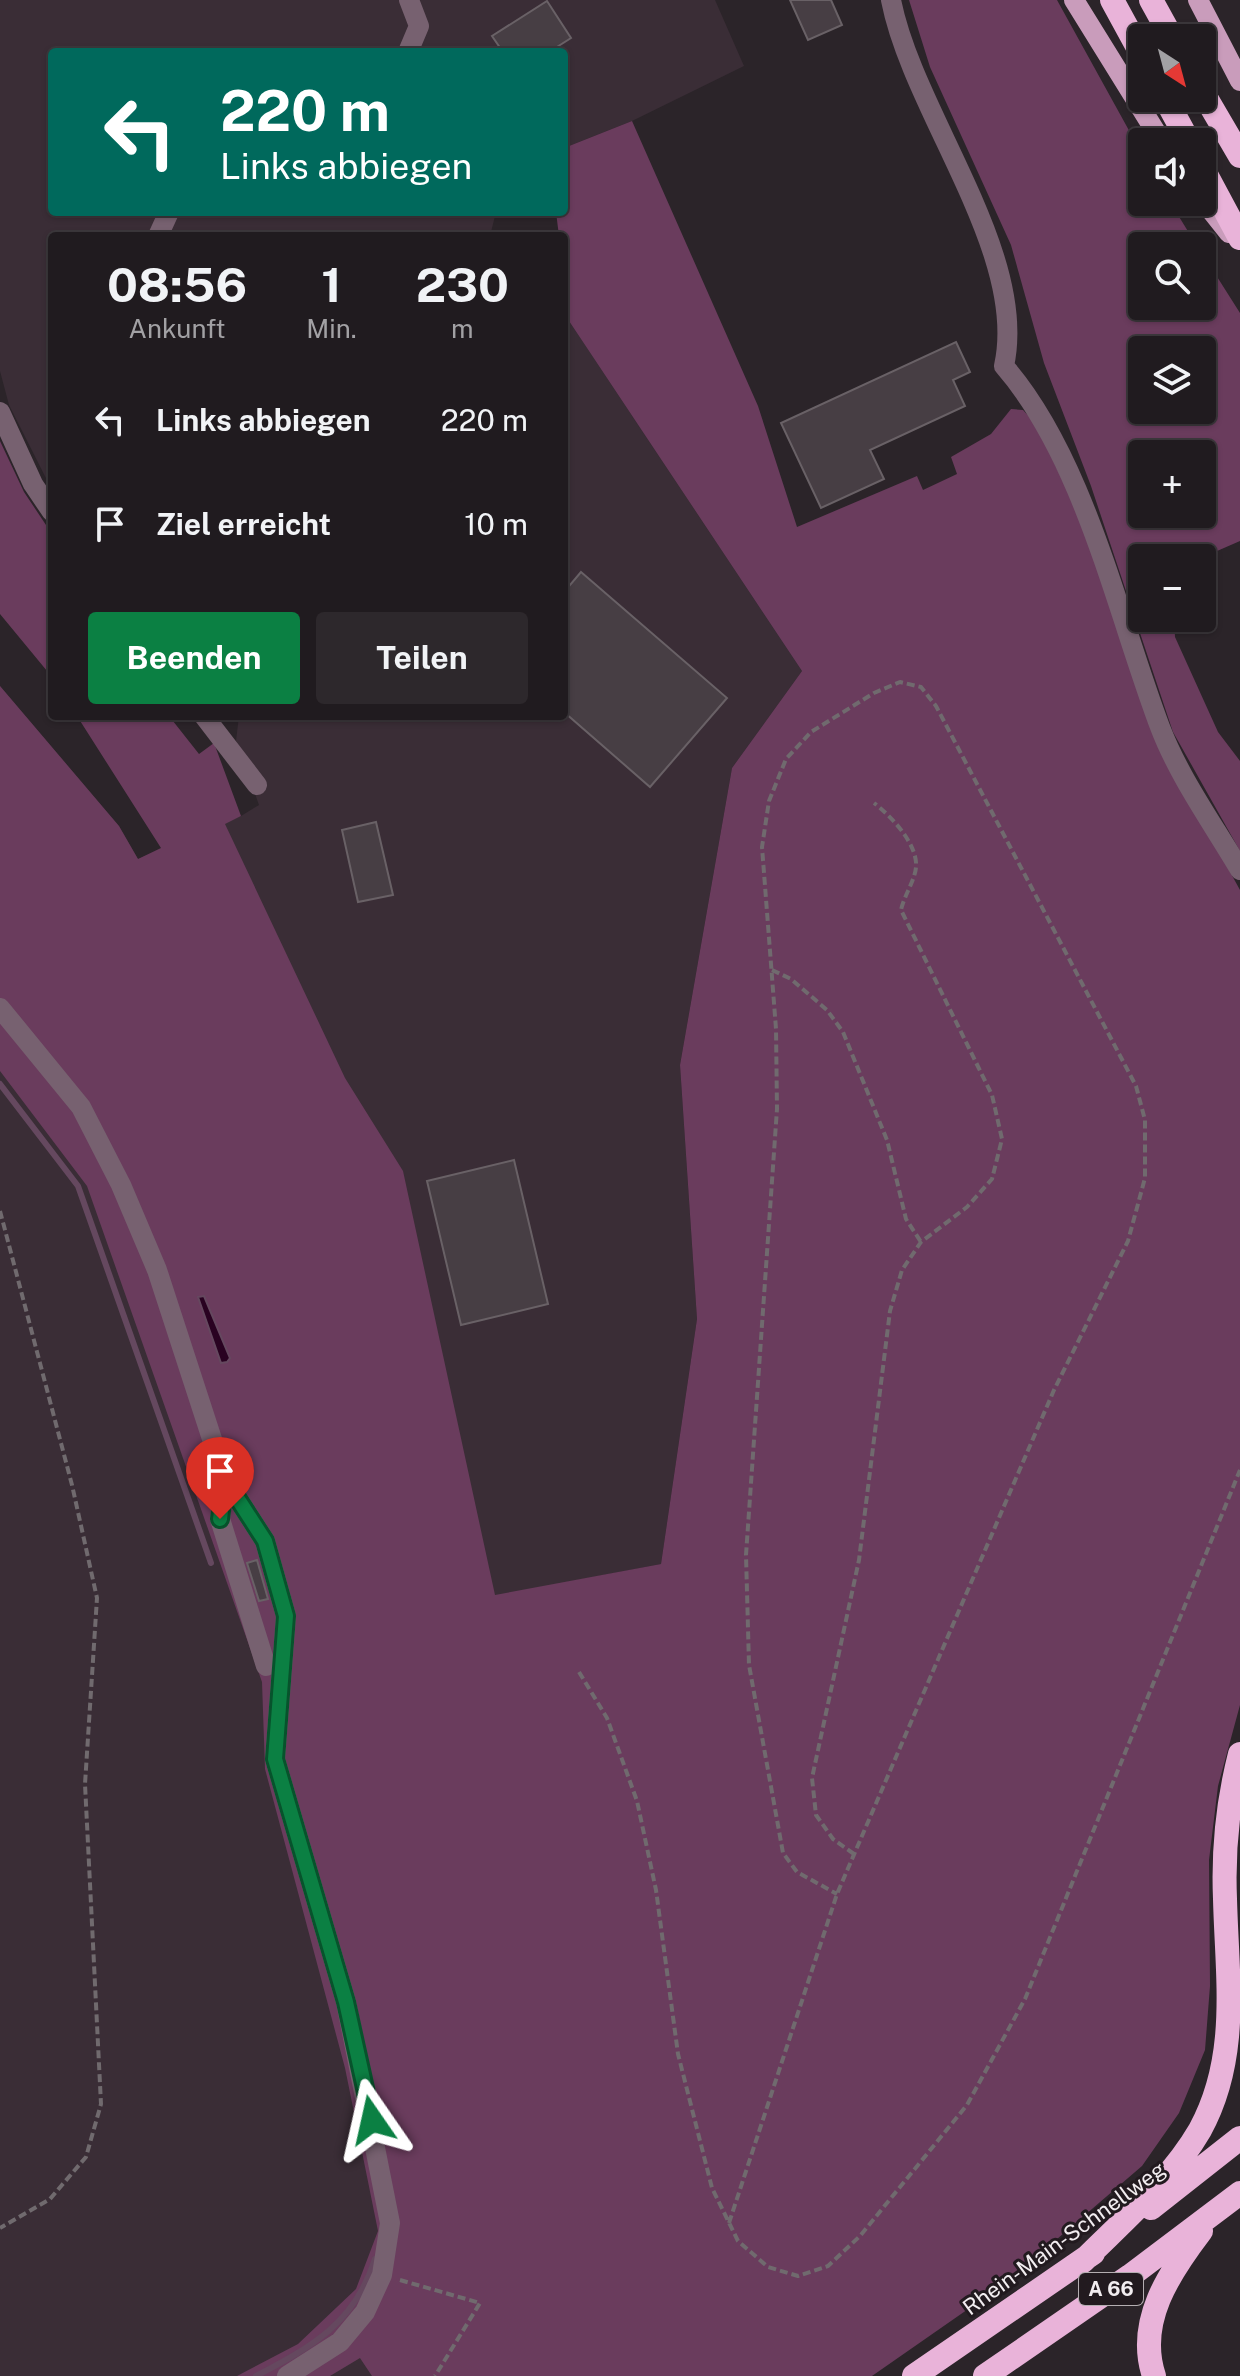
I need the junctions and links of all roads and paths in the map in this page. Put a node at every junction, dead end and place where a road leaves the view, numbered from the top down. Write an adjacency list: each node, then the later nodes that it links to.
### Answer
1 (409, 0): 9 (street)
2 (891, 0): 23 (street)
3 (1074, 0): 12 (main road)
4 (1112, 0): 8 (highway)
5 (1151, 0): 7 (highway)
6 (1198, 0): 10 (main road)
7 (1164, 24)
8 (1128, 29)
9 (410, 48)
10 (1240, 81)
11 (1214, 112): 13 (highway)
12 (1153, 128)
13 (1240, 156)
14 (1216, 193): 16 (highway)
15 (1216, 216): 17 (main road)
16 (1240, 238)
17 (1240, 246)
18 (0, 412): 19 (street)
19 (48, 506)
20 (207, 720): 21 (street)
21 (257, 785)
22 (874, 803): 27 (path)
23 (1240, 870)
24 (772, 970): 27 (path); 33 (path); 34 (path)
25 (0, 1008): 29 (street)
26 (0, 1211): 39 (path)
27 (921, 1242): 33 (path)
28 (1240, 1470): 38 (path)
29 (225, 1479): 30 (street); 41 (street)
30 (266, 1666)
31 (579, 1672): 38 (path)
32 (1240, 1754): 35 (highway)
33 (854, 1854): 34 (path)
34 (837, 1894): 38 (path)
35 (1235, 2036): 40 (highway)
36 (1240, 2138): 40 (highway, Rhein-Main-Schnellweg / A 66)
37 (1237, 2196): 45 (highway, A 66); 46 (highway)
38 (729, 2223)
39 (0, 2228)
40 (1083, 2261): 44 (highway, Rhein-Main-Schnellweg / A 66)
41 (382, 2275): 42 (street); 43 (path)
42 (287, 2376)
43 (435, 2376)
44 (914, 2376)
45 (985, 2376)
46 (1154, 2376)

